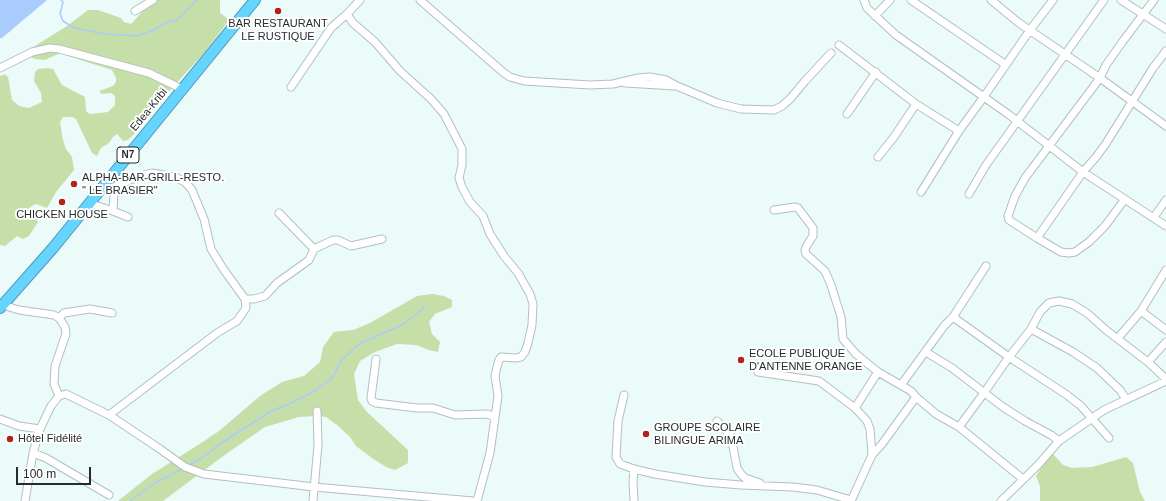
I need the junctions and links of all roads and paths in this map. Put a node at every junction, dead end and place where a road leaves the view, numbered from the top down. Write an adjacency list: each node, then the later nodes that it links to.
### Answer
1 (153, 0): 13 (street)
2 (255, 0): 28 (highway, Edea-Kribi / N7)
3 (360, 0): 14 (street)
4 (420, 0): 21 (street)
5 (864, 0): 16 (street)
6 (890, 0): 16 (street)
7 (911, 0): 23 (street)
8 (1054, 0): 18 (street)
9 (1104, 0): 22 (street)
10 (1121, 0): 15 (street)
11 (1154, 0): 15 (street)
12 (996, 1): 18 (street)
13 (135, 11)
14 (347, 14): 27 (street); 85 (street)
15 (1144, 15): 17 (street); 26 (street)
16 (875, 16): 29 (street)
17 (1166, 29)
18 (1030, 30): 22 (street); 23 (street)
19 (839, 45): 25 (street)
20 (1166, 51): 30 (street)
21 (831, 53)
22 (1064, 55): 26 (street); 33 (street)
23 (1006, 64): 29 (street)
24 (0, 68): 28 (street)
25 (876, 72): 31 (street); 32 (street)
26 (1100, 78): 30 (street); 36 (street)
27 (291, 87)
28 (182, 89): 40 (highway, Edea-Kribi / N7)
29 (983, 98): 33 (street); 35 (street)
30 (1132, 101): 34 (street); 38 (street)
31 (916, 104): 35 (street); 37 (street)
32 (847, 114)
33 (1017, 122): 36 (street); 42 (street)
34 (1166, 126)
35 (959, 131): 41 (street)
36 (1049, 146): 38 (street); 52 (street)
37 (878, 157)
38 (1083, 172): 43 (street); 52 (street)
39 (113, 187): 40 (street); 47 (street); 57 (street)
40 (101, 189): 45 (highway, Edea-Kribi / N7)
41 (921, 192)
42 (969, 194)
43 (1125, 199): 50 (street); 52 (street)
44 (1166, 200): 50 (street)
45 (89, 203): 47 (street); 59 (highway, Edea-Kribi / N7)
46 (774, 210): 74 (street)
47 (113, 211): 49 (street)
48 (279, 213): 54 (street)
49 (128, 217)
50 (1154, 218): 51 (street)
51 (1166, 226)
52 (1037, 238)
53 (382, 239): 54 (street)
54 (314, 249): 58 (street)
55 (986, 266): 63 (street)
56 (1166, 270): 61 (street)
57 (245, 299): 58 (street); 60 (street)
58 (254, 299): 60 (street)
59 (1, 307): 64 (street)
60 (246, 308): 84 (street)
61 (1141, 311): 66 (street); 67 (street)
62 (112, 313): 64 (street)
63 (953, 316): 69 (street); 70 (street)
64 (59, 318): 79 (street)
65 (1031, 329): 67 (street); 70 (street); 81 (street)
66 (1166, 330)
67 (1118, 338): 72 (street)
68 (1166, 342): 72 (street)
69 (926, 352): 76 (street); 77 (street)
70 (1009, 357): 77 (street); 86 (street)
71 (376, 359): 85 (street)
72 (1148, 362): 75 (street)
73 (758, 372): 82 (street)
74 (878, 372): 76 (street); 82 (street)
75 (1166, 380): 81 (street)
76 (901, 385): 80 (street)
77 (984, 393): 89 (street); 92 (street)
78 (624, 395): 95 (street)
79 (60, 396): 84 (street); 90 (street)
80 (916, 397): 89 (street); 94 (street)
81 (1126, 399): 86 (street)
82 (855, 408): 94 (street)
83 (317, 411): 98 (street)
84 (109, 415): 98 (street)
85 (494, 417): 105 (street)
86 (1092, 418): 91 (street); 92 (street)
87 (0, 419): 90 (street)
88 (717, 421): 97 (street)
89 (959, 427): 96 (street)
90 (40, 430): 93 (street)
91 (1109, 438)
92 (1059, 441): 96 (street)
93 (32, 453): 99 (street); 102 (street)
94 (872, 456): 101 (street)
95 (634, 469): 97 (street); 106 (street)
96 (1023, 479): 107 (street)
97 (766, 486): 101 (street)
98 (314, 487): 100 (street); 103 (street)
99 (109, 495)
100 (388, 497): 104 (street)
101 (851, 500)
102 (25, 501)
103 (313, 501)
104 (473, 501)
105 (477, 501)
106 (634, 501)
107 (1001, 501)

